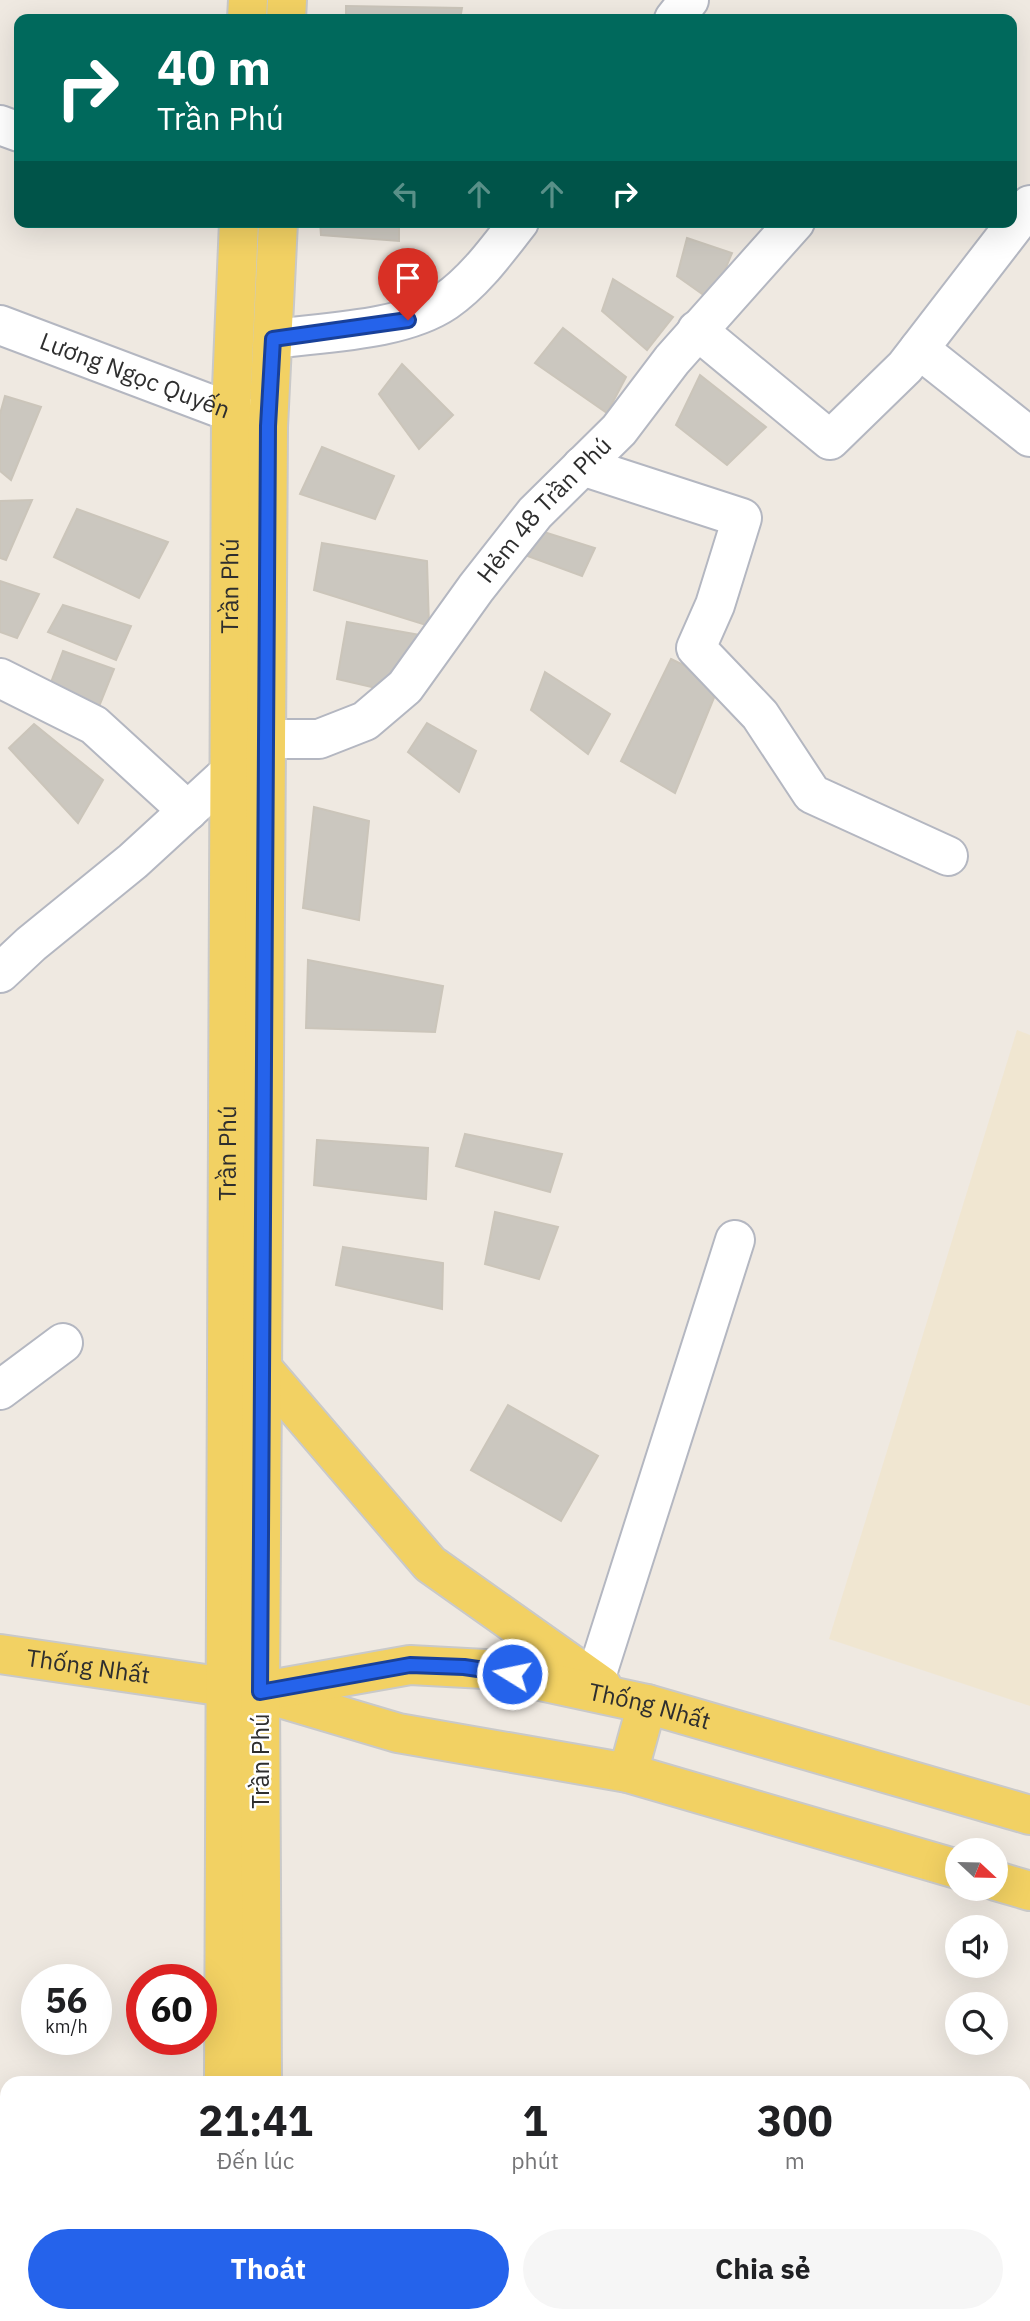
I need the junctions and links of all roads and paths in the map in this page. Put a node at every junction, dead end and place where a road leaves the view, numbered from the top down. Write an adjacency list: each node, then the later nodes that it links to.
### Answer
1 (689, 0): 2 (street)
2 (678, 14)
3 (1030, 205): 4 (street)
4 (1017, 222)
5 (239, 228): 14 (main road, Trần Phú)
6 (271, 228): 12 (main road, Trần Phú)
7 (514, 228): 12 (street)
8 (790, 228): 11 (street, Hẻm 48 Trần Phú)
9 (1012, 228): 13 (street)
10 (0, 325): 14 (street, Lương Ngọc Quyến)
11 (697, 330): 13 (street); 17 (street, Hẻm 48 Trần Phú)
12 (273, 339): 15 (main road, Trần Phú)
13 (919, 349): 16 (street)
14 (231, 412): 15 (street, Lương Ngọc Quyến); 20 (main road, Trần Phú)
15 (268, 426): 19 (main road, Trần Phú)
16 (1030, 437)
17 (582, 466): 19 (street, Hẻm 48 Trần Phú); 22 (street)
18 (0, 678): 21 (street)
19 (266, 739): 20 (street); 26 (main road, Trần Phú)
20 (229, 773): 21 (street); 29 (main road, Trần Phú)
21 (188, 811): 23 (street)
22 (948, 856)
23 (0, 973)
24 (735, 1240): 30 (street)
25 (63, 1343): 27 (street)
26 (262, 1368): 29 (main road, Trần Phú); 30 (main road)
27 (0, 1390)
28 (0, 1654): 29 (main road, Thống Nhất)
29 (243, 1690): 30 (main road, Thống Nhất); 31 (main road, Thống Nhất); 36 (main road, Trần Phú); 37 (main road, Trần Phú)
30 (620, 1694): 31 (main road); 32 (main road, Thống Nhất)
31 (628, 1773): 33 (main road, Thống Nhất)
32 (1030, 1815)
33 (945, 1865)
34 (1008, 1885): 35 (main road)
35 (1030, 1891)
36 (224, 2076)
37 (262, 2076)

